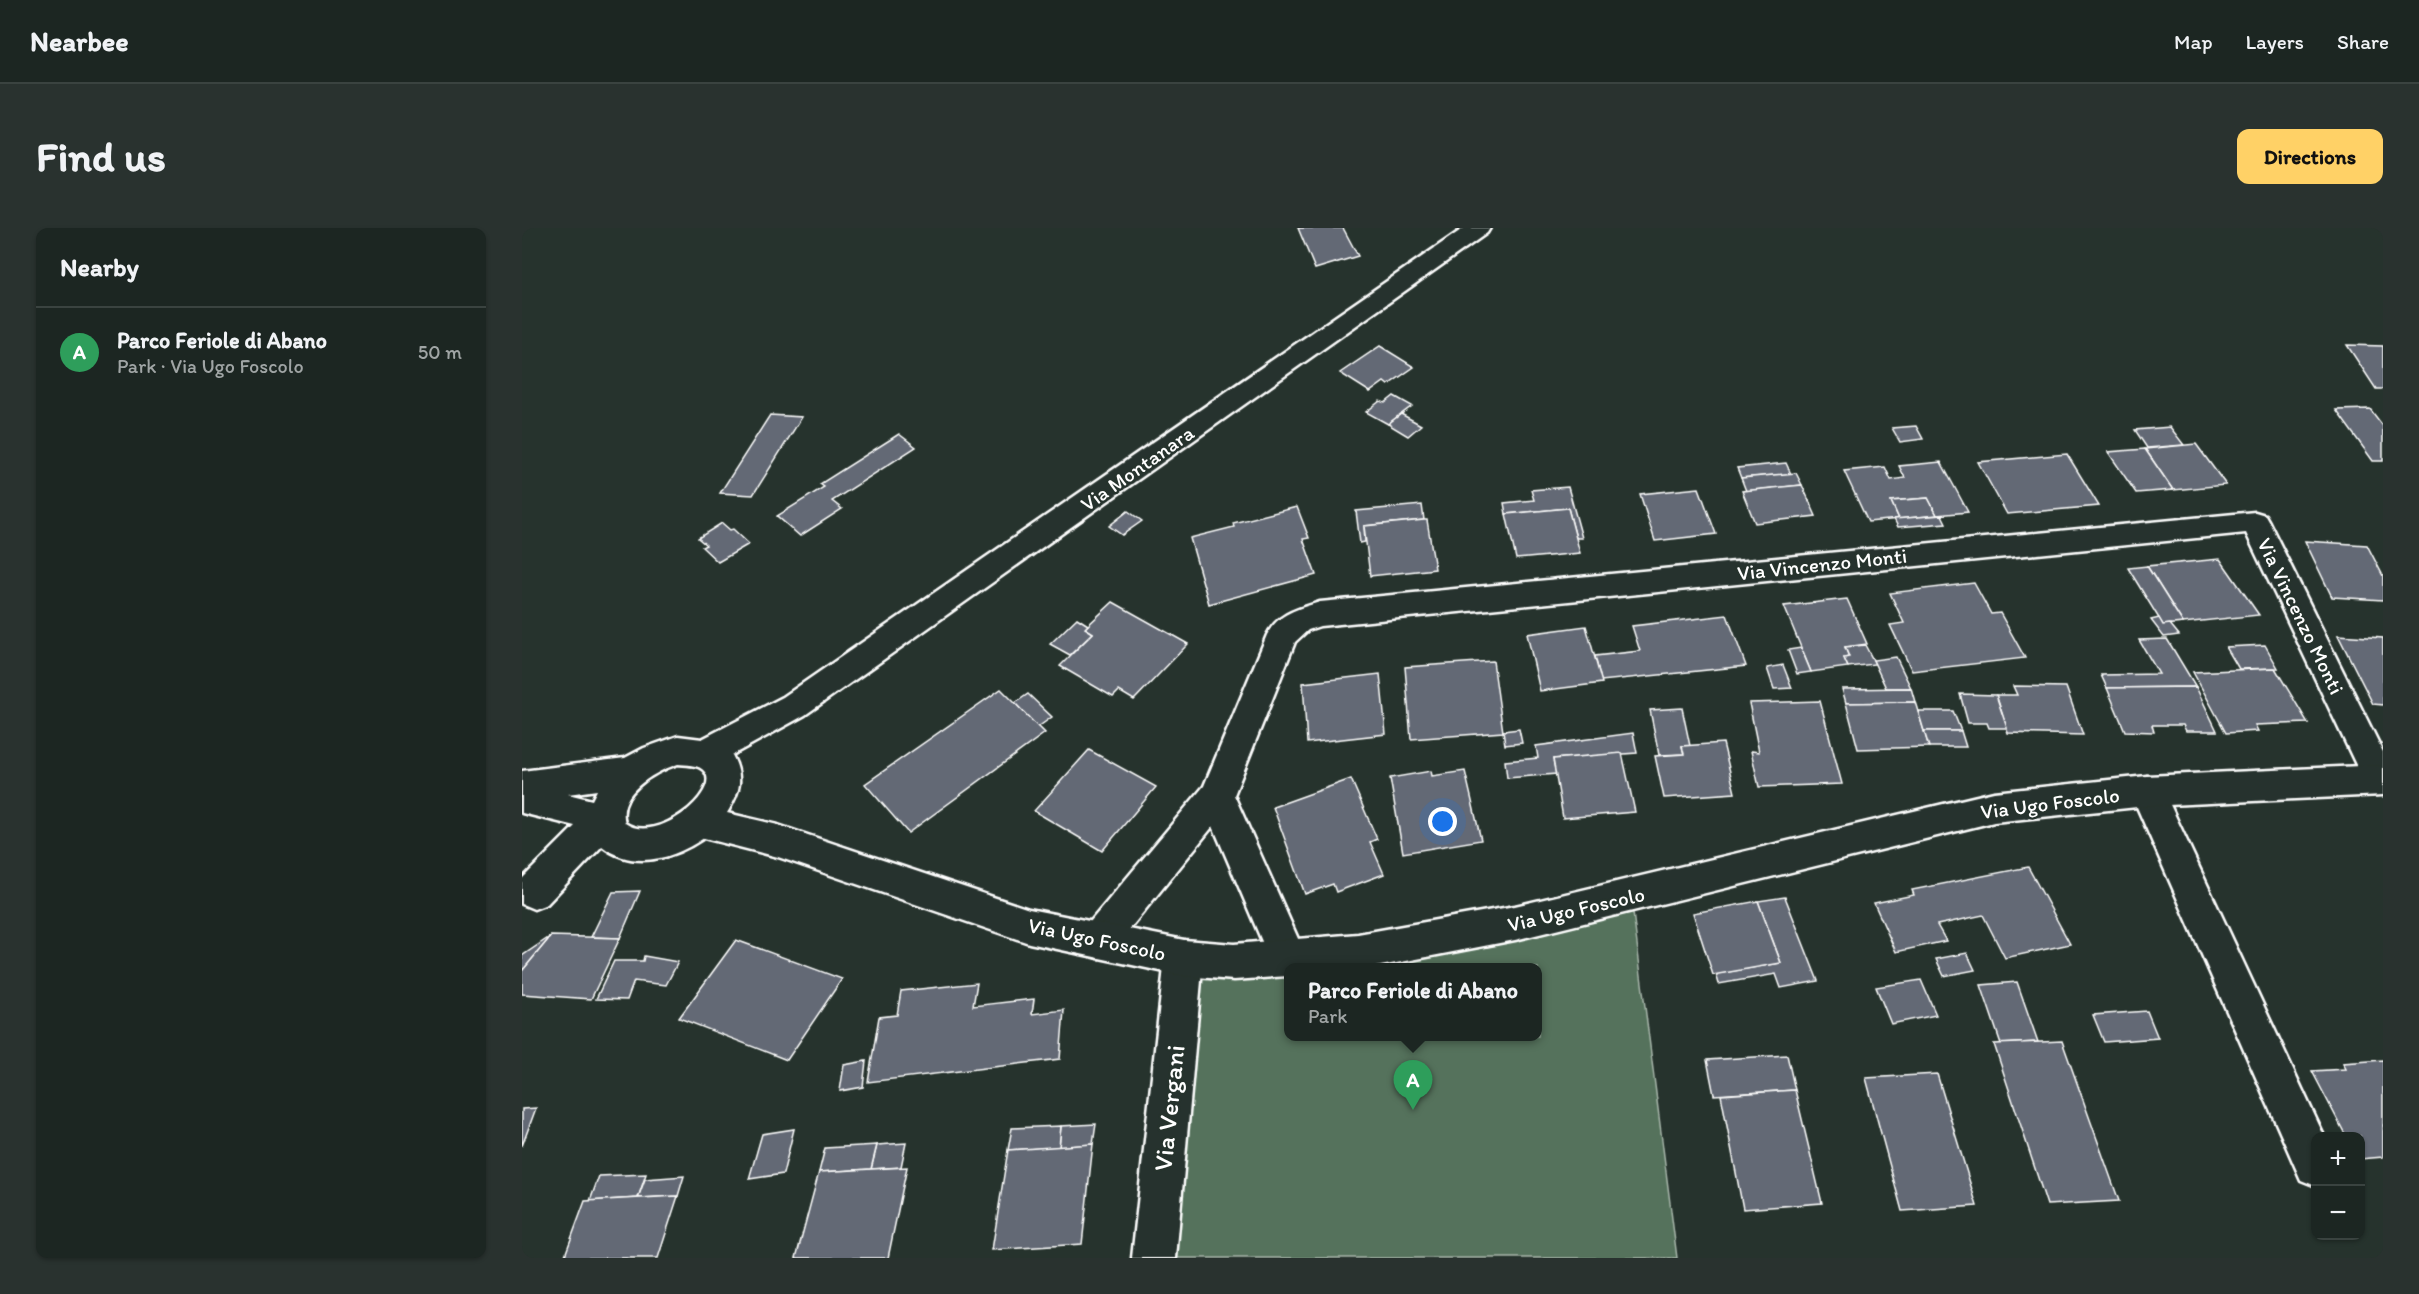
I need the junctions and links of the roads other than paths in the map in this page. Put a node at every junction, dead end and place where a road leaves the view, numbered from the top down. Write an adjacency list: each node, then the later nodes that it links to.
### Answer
1 (1479, 228): 5 (street, Via Montanara)
2 (632, 771): 4 (street); 5 (street); 9 (street)
3 (2382, 780): 6 (street, Via Ugo Foscolo); 7 (street, Via Vincenzo Monti)
4 (522, 786)
5 (712, 786): 9 (street); 11 (street, Via Ugo Foscolo)
6 (2147, 792): 13 (street, Via Ugo Foscolo); 14 (street)
7 (1217, 795): 11 (street, Via Vincenzo Monti); 13 (street)
8 (522, 798): 9 (street)
9 (614, 830): 10 (street)
10 (528, 896)
11 (1098, 940): 12 (street, Via Ugo Foscolo)
12 (1184, 958): 13 (street, Via Ugo Foscolo); 15 (street, Via Vergani)
13 (1288, 959)
14 (2311, 1154)
15 (1154, 1258)

